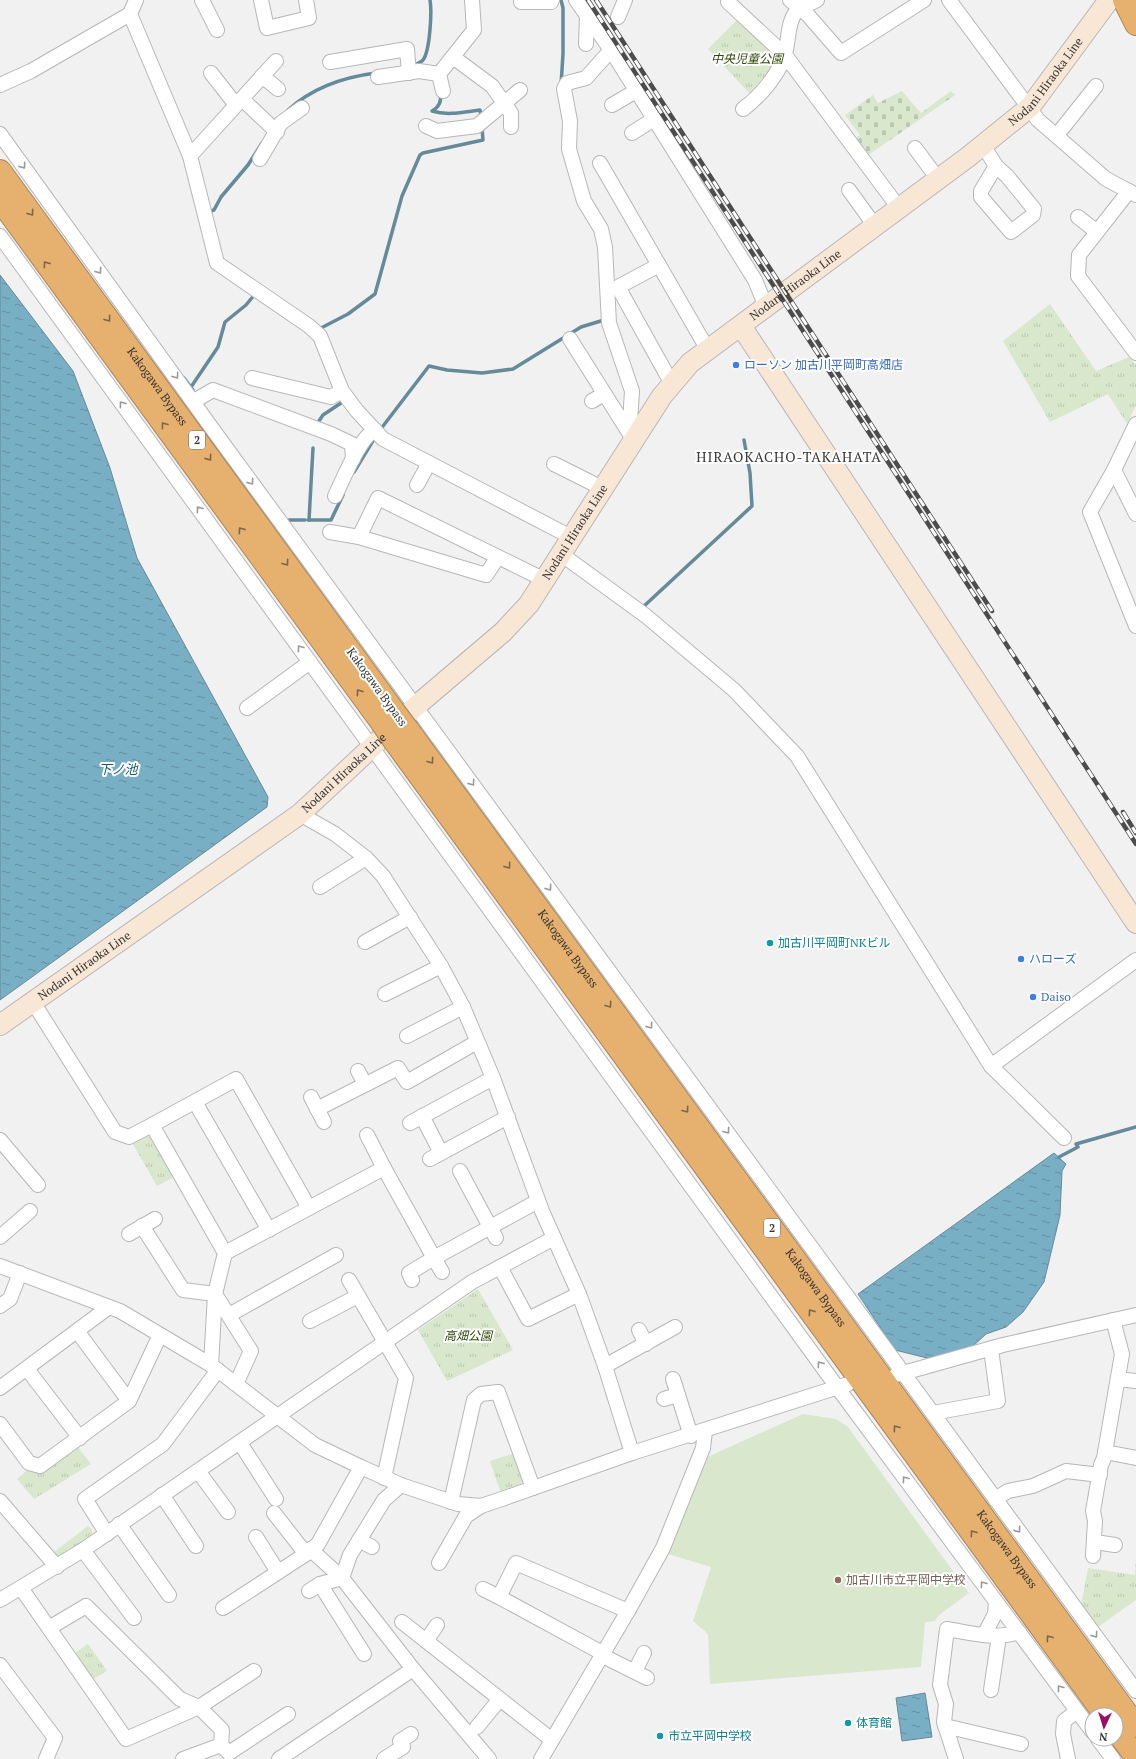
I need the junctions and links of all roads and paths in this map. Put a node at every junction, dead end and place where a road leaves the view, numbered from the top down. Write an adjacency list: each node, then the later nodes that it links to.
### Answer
1 (136, 0): 17 (street)
2 (202, 0): 21 (street)
3 (261, 0): 4 (street)
4 (306, 0)
5 (472, 0): 25 (street)
6 (552, 0): 14 (street)
7 (576, 0): 18 (street)
8 (625, 0): 19 (street)
9 (817, 0): 16 (street)
10 (924, 0): 16 (street)
11 (949, 0): 42 (street)
12 (1109, 0): 42 (main road, Nodani Hiraoka Line)
13 (1124, 0): 20 (highway)
14 (521, 2)
15 (728, 2): 24 (street)
16 (795, 4): 24 (street)
17 (130, 14): 33 (street); 54 (street)
18 (587, 16): 22 (street); 23 (street)
19 (618, 17)
20 (1136, 24)
21 (217, 30)
22 (586, 44)
23 (611, 50): 38 (street); 82 (street)
24 (785, 56): 44 (street); 63 (street)
25 (453, 57): 29 (street); 40 (street)
26 (276, 61): 30 (street)
27 (330, 62): 32 (street)
28 (211, 73): 39 (street)
29 (439, 74): 32 (street); 37 (street)
30 (256, 77): 35 (street); 39 (street)
31 (378, 77): 32 (street)
32 (402, 78)
33 (0, 85)
34 (1096, 86): 51 (street)
35 (278, 89)
36 (520, 90): 40 (street)
37 (443, 91)
38 (636, 91): 41 (street); 45 (street)
39 (239, 102): 48 (street); 54 (street)
40 (505, 103): 46 (street); 47 (street)
41 (612, 105)
42 (1030, 107): 51 (street); 52 (main road, Nodani Hiraoka Line)
43 (302, 108): 48 (street)
44 (743, 109)
45 (654, 119): 49 (street); 69 (street)
46 (426, 126)
47 (510, 127)
48 (277, 132): 55 (street)
49 (632, 133)
50 (0, 134): 78 (street, one-way to 78)
51 (1057, 135): 61 (street)
52 (983, 144): 57 (street); 59 (main road, Nodani Hiraoka Line)
53 (915, 148): 59 (street)
54 (190, 156): 76 (street)
55 (260, 159)
56 (600, 163): 68 (street)
57 (996, 166): 57 (street)
58 (0, 171): 101 (highway, Kakogawa Bypass / 2, one-way to 101)
59 (938, 179): 63 (main road, Nodani Hiraoka Line)
60 (849, 190): 65 (street)
61 (1133, 193): 66 (street)
62 (0, 200): 101 (highway, Kakogawa Bypass / 2, one-way to 62)
63 (899, 208): 65 (main road, Nodani Hiraoka Line)
64 (1078, 217): 66 (street)
65 (875, 226): 69 (main road, Nodani Hiraoka Line)
66 (1097, 232): 73 (street)
67 (0, 236): 98 (street, one-way to 67)
68 (659, 265): 72 (street); 75 (street)
69 (766, 307): 70 (main road, Nodani Hiraoka Line)
70 (741, 326): 72 (main road, Nodani Hiraoka Line); 108 (main road)
71 (571, 348): 77 (street)
72 (708, 350): 75 (main road, Nodani Hiraoka Line)
73 (1136, 353)
74 (252, 378): 76 (street)
75 (672, 384): 82 (main road, Nodani Hiraoka Line)
76 (342, 391): 81 (street)
77 (604, 394): 79 (street); 82 (street)
78 (194, 401): 83 (street); 99 (street, one-way to 99)
79 (592, 401)
80 (1136, 424): 86 (street)
81 (375, 430): 83 (street); 84 (street)
82 (633, 439): 88 (main road, Nodani Hiraoka Line)
83 (353, 459): 89 (street)
84 (429, 463): 87 (street); 93 (street)
85 (554, 464): 88 (street)
86 (1114, 470): 90 (street); 97 (street)
87 (417, 485)
88 (602, 488): 93 (main road, Nodani Hiraoka Line)
89 (335, 496)
90 (1136, 514)
91 (330, 532): 92 (street)
92 (359, 537): 95 (street); 95 (street)
93 (572, 537): 94 (main road, Nodani Hiraoka Line)
94 (561, 554): 96 (main road, Nodani Hiraoka Line); 118 (street)
95 (498, 557): 96 (street)
96 (544, 580): 99 (main road, Nodani Hiraoka Line)
97 (1136, 626)
98 (310, 662): 100 (street); 103 (street)
99 (416, 706): 103 (main road, Nodani Hiraoka Line); 170 (street, one-way to 170)
100 (247, 708)
101 (387, 717): 102 (highway, Kakogawa Bypass / 2, bridge)
102 (401, 736): 241 (highway, Kakogawa Bypass / 2, one-way to 102); 246 (highway, Kakogawa Bypass / 2, one-way to 246)
103 (372, 747): 104 (main road, Nodani Hiraoka Line); 175 (street, one-way to 103)
104 (300, 814): 105 (street); 113 (main road, Nodani Hiraoka Line)
105 (366, 858): 106 (street); 107 (street)
106 (320, 887)
107 (410, 917): 109 (street); 111 (street)
108 (1136, 923)
109 (365, 942)
110 (1136, 960): 118 (street)
111 (441, 966): 112 (street); 114 (street)
112 (385, 994)
113 (33, 1002): 115 (main road, Nodani Hiraoka Line); 125 (street)
114 (463, 1007): 116 (street); 117 (street)
115 (0, 1025)
116 (407, 1036)
117 (477, 1042): 120 (street); 121 (street)
118 (991, 1066): 127 (street)
119 (358, 1071): 121 (street)
120 (493, 1078): 123 (street); 123 (street)
121 (365, 1084): 124 (street)
122 (195, 1102): 125 (street); 133 (street); 137 (street)
123 (508, 1117): 132 (street)
124 (324, 1122)
125 (152, 1125): 142 (street)
126 (366, 1135): 129 (street)
127 (1064, 1138)
128 (0, 1140): 131 (street)
129 (384, 1168): 133 (street); 144 (street)
130 (460, 1171): 138 (street)
131 (38, 1185)
132 (538, 1201): 138 (street); 141 (street)
133 (308, 1208): 137 (street)
134 (30, 1211): 140 (street)
135 (155, 1219): 136 (street)
136 (142, 1226): 139 (street); 151 (street)
137 (269, 1230): 142 (street)
138 (493, 1233): 144 (street)
139 (129, 1234)
140 (0, 1237)
141 (554, 1238): 146 (street); 152 (street)
142 (225, 1253): 151 (street)
143 (336, 1255): 156 (street)
144 (434, 1258): 147 (street); 150 (street)
145 (0, 1266): 148 (street)
146 (500, 1267): 152 (street); 164 (street)
147 (442, 1272)
148 (20, 1273): 154 (street); 155 (street)
149 (349, 1280): 153 (street)
150 (412, 1280)
151 (215, 1294): 156 (street); 168 (street)
152 (579, 1294): 167 (street)
153 (358, 1296): 159 (street); 164 (street)
154 (0, 1306)
155 (109, 1307): 162 (street); 163 (street)
156 (228, 1315): 174 (street)
157 (1136, 1315): 158 (street)
158 (1113, 1320): 166 (street); 172 (street)
159 (310, 1321)
160 (676, 1328): 165 (street)
161 (639, 1330): 165 (street)
162 (77, 1331): 169 (street); 179 (street)
163 (160, 1335): 168 (street); 179 (street)
164 (384, 1342): 181 (street); 193 (street)
165 (646, 1344): 167 (street)
166 (991, 1349): 170 (street); 180 (street)
167 (605, 1366): 188 (street)
168 (214, 1368): 174 (street); 203 (street)
169 (27, 1369): 176 (street); 184 (street)
170 (899, 1374): 180 (street)
171 (673, 1379): 177 (street)
172 (1118, 1379): 173 (street); 187 (street)
173 (1136, 1381)
174 (236, 1384): 181 (street)
175 (842, 1386): 183 (street); 220 (street, one-way to 175)
176 (0, 1388)
177 (678, 1395): 178 (street); 183 (street)
178 (664, 1399)
179 (129, 1401): 184 (street)
180 (933, 1413): 197 (street)
181 (277, 1418): 186 (street); 190 (street)
182 (0, 1424): 185 (street)
183 (698, 1433): 188 (street); 222 (street)
184 (80, 1438): 185 (street)
185 (5, 1441)
186 (240, 1443): 191 (street); 210 (street)
187 (1105, 1452): 189 (street); 192 (street)
188 (632, 1454): 195 (street)
189 (1136, 1458)
190 (361, 1467): 193 (street); 210 (street)
191 (198, 1471): 196 (street); 201 (street)
192 (1100, 1475): 197 (street); 206 (street)
193 (384, 1478): 194 (street)
194 (401, 1486): 199 (street); 205 (street)
195 (533, 1488): 199 (street); 200 (street)
196 (162, 1495): 202 (street); 207 (street)
197 (995, 1499): 238 (street, one-way to 238)
198 (0, 1501): 212 (street)
199 (451, 1502): 200 (street)
200 (481, 1506): 211 (street)
201 (228, 1512)
202 (120, 1524): 203 (street); 217 (street)
203 (106, 1534): 209 (street)
204 (256, 1537): 213 (street)
205 (359, 1540): 208 (street); 214 (street)
206 (1114, 1545)
207 (196, 1546)
208 (372, 1547)
209 (83, 1550): 212 (street); 223 (street)
210 (308, 1551): 213 (street); 214 (street)
211 (438, 1563)
212 (57, 1567): 215 (street)
213 (278, 1572): 221 (street)
214 (342, 1578): 232 (street); 235 (street)
215 (21, 1588): 219 (street); 226 (street)
216 (483, 1589): 218 (street)
217 (169, 1595)
218 (499, 1597): 222 (street); 233 (street)
219 (0, 1600)
220 (996, 1602): 227 (street); 228 (street)
221 (223, 1608)
222 (628, 1611): 233 (street)
223 (134, 1618)
224 (402, 1622): 230 (street)
225 (437, 1625): 230 (street)
226 (49, 1628): 240 (street); 240 (street)
227 (1019, 1632): 229 (street); 242 (street, one-way to 227)
228 (984, 1635): 229 (street); 245 (street)
229 (999, 1636): 237 (street)
230 (426, 1641): 239 (street)
231 (644, 1653): 233 (street)
232 (364, 1654)
233 (603, 1655): 249 (street)
234 (0, 1665): 255 (street)
235 (413, 1669): 258 (street); 260 (street)
236 (254, 1671): 240 (street)
237 (990, 1690)
238 (1136, 1691)
239 (499, 1700): 247 (street); 249 (street)
240 (199, 1707): 253 (street)
241 (1099, 1707)
242 (1077, 1711): 244 (street); 263 (street)
243 (288, 1714): 253 (street)
244 (1084, 1720)
245 (945, 1726): 251 (street); 262 (street)
246 (1136, 1726)
247 (477, 1727)
248 (411, 1734): 259 (street)
249 (552, 1740): 261 (street)
250 (1124, 1741): 254 (highway)
251 (1021, 1744)
252 (1104, 1747): 264 (street)
253 (229, 1752): 257 (street)
254 (1136, 1757)
255 (46, 1759)
256 (174, 1759): 257 (street)
257 (183, 1759)
258 (279, 1759)
259 (384, 1759)
260 (489, 1759)
261 (541, 1759)
262 (956, 1759)
263 (1068, 1759)
264 (1113, 1759)

